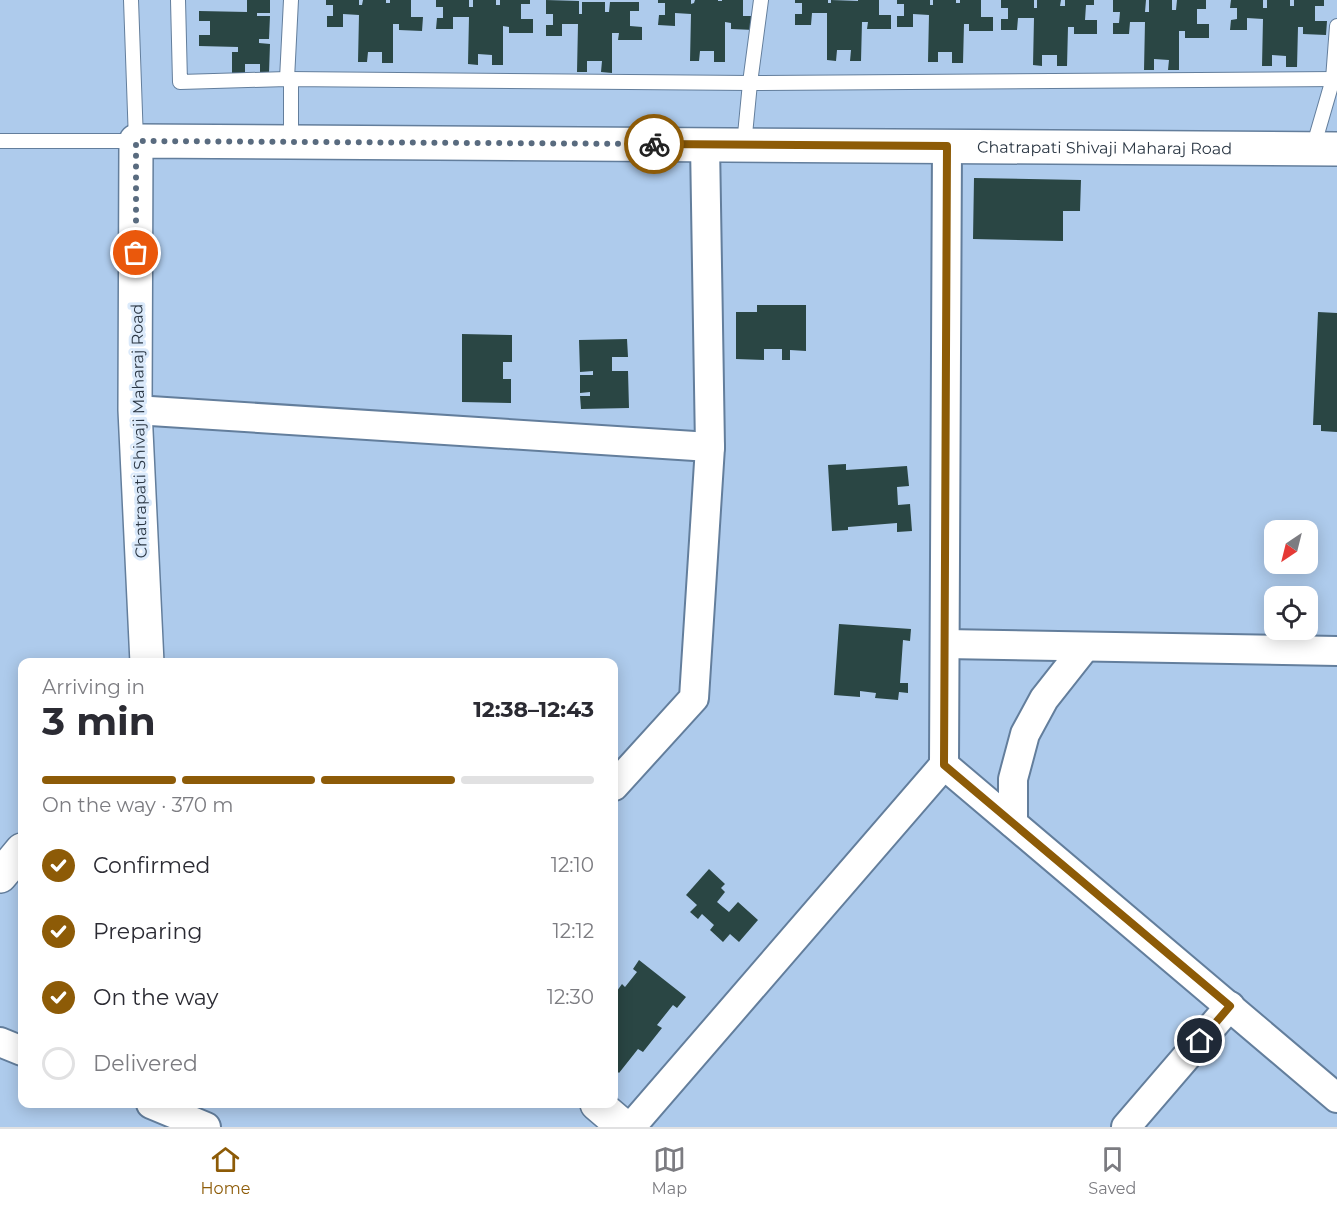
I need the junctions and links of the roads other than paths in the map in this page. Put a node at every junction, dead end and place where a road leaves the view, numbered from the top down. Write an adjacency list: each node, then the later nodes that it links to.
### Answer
1 (131, 0): 10 (lane)
2 (178, 0): 6 (lane)
3 (291, 0): 6 (lane)
4 (761, 0): 8 (lane)
5 (1337, 26): 7 (lane)
6 (287, 79): 8 (lane); 11 (lane)
7 (1335, 79): 8 (lane); 15 (lane)
8 (750, 83): 13 (lane)
9 (0, 141): 10 (lane)
10 (136, 141): 11 (street, Chatrapati Shivaji Maharaj Road); 16 (street, Chatrapati Shivaji Maharaj Road)
11 (291, 142): 12 (street, Chatrapati Shivaji Maharaj Road)
12 (705, 144): 13 (street, Chatrapati Shivaji Maharaj Road); 17 (street)
13 (744, 145): 14 (street, Chatrapati Shivaji Maharaj Road)
14 (947, 146): 15 (street, Chatrapati Shivaji Maharaj Road); 18 (street)
15 (1325, 149)
16 (135, 410): 17 (street); 21 (street, Chatrapati Shivaji Maharaj Road)
17 (710, 447): 23 (street)
18 (945, 644): 19 (street); 22 (street)
19 (1085, 647): 20 (street); 24 (street)
20 (1337, 651)
21 (147, 658)
22 (944, 765): 24 (street); 35 (street)
23 (618, 782)
24 (1013, 823): 27 (street)
25 (18, 855): 26 (street)
26 (0, 876)
27 (1230, 1006): 30 (street); 36 (street)
28 (0, 1042): 29 (street)
29 (18, 1049)
30 (1337, 1098)
31 (161, 1108): 33 (street)
32 (602, 1108): 34 (street)
33 (206, 1127)
34 (624, 1127)
35 (631, 1127)
36 (1126, 1127)

